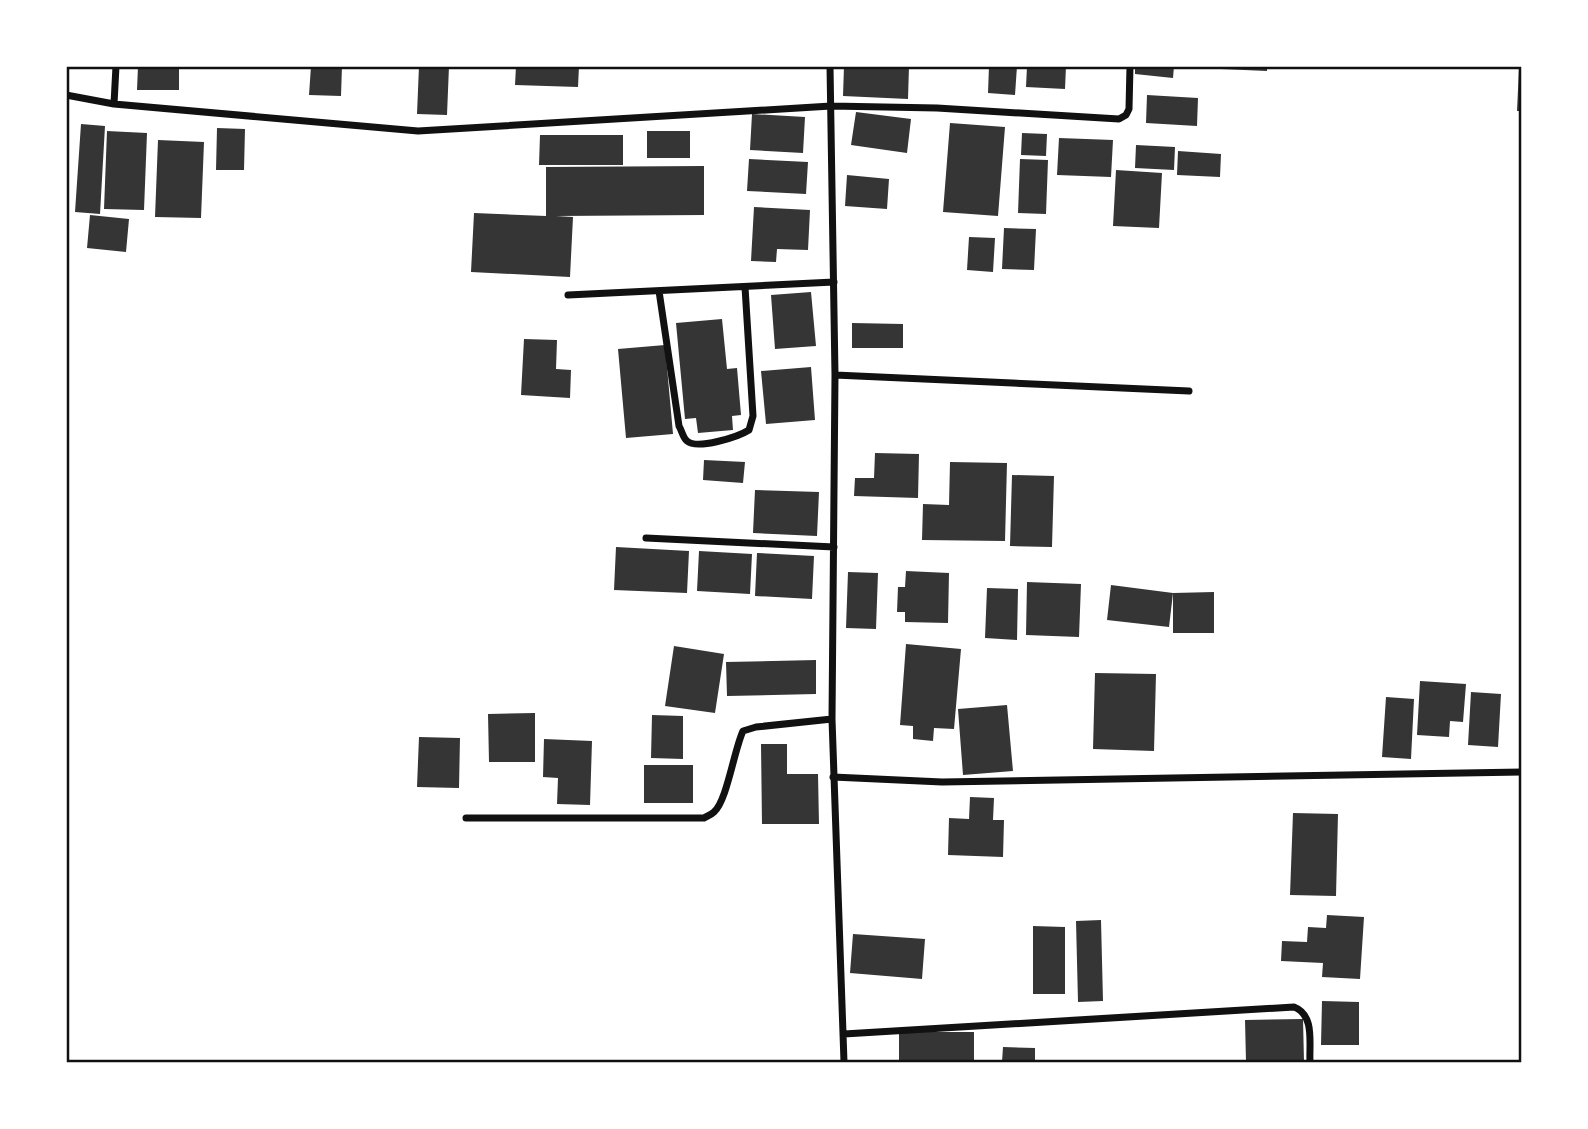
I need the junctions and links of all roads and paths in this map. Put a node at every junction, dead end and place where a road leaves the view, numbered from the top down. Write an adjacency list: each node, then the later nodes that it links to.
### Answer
1 (116, 66): 5 (street)
2 (830, 66): 6 (street)
3 (1130, 66): 6 (street)
4 (66, 95): 5 (street)
5 (114, 104): 6 (street)
6 (831, 106): 7 (street)
7 (835, 282): 8 (street); 11 (street)
8 (745, 287): 9 (street); 9 (street)
9 (659, 291): 10 (street)
10 (568, 295)
11 (835, 374): 12 (street); 14 (street)
12 (1189, 391)
13 (646, 538): 14 (street)
14 (834, 547): 15 (street)
15 (832, 719): 17 (street); 18 (street)
16 (1521, 772): 17 (street)
17 (833, 777): 19 (street)
18 (466, 818)
19 (844, 1034): 20 (street); 21 (street)
20 (844, 1062)
21 (1310, 1062)

